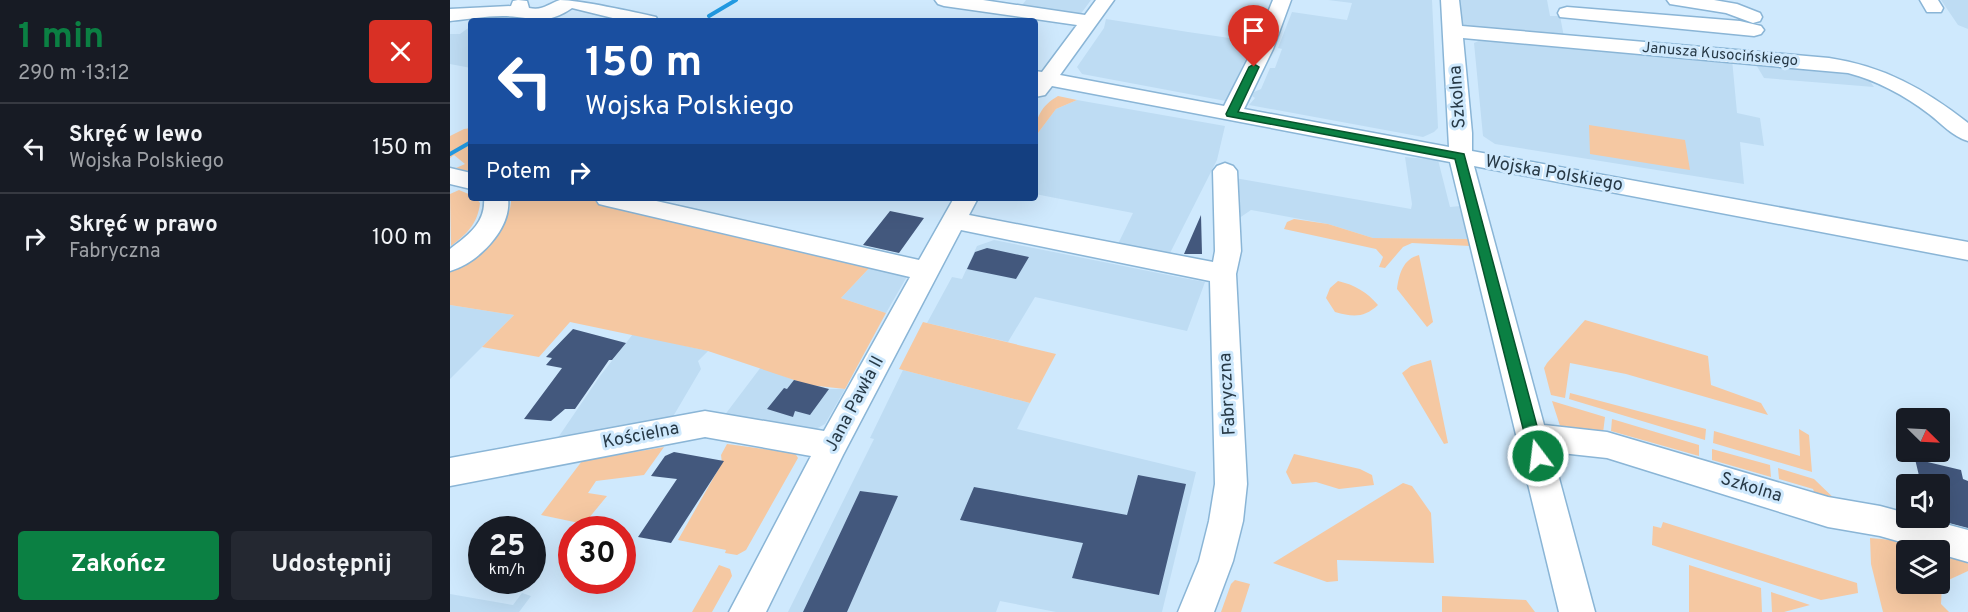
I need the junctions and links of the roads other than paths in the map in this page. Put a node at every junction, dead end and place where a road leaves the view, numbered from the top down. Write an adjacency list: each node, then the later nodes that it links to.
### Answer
1 (944, 0): 12 (street)
2 (1105, 0): 12 (street)
3 (1282, 0): 15 (street)
4 (1450, 0): 13 (street, Szkolna)
5 (1676, 0): 9 (street)
6 (519, 4): 7 (street); 8 (street)
7 (566, 4): 11 (street)
8 (476, 7): 10 (street)
9 (1567, 13)
10 (450, 15)
11 (634, 18)
12 (1090, 21): 14 (street)
13 (1453, 32): 16 (street, Janusza Kusocińskiego); 17 (street, Szkolna)
14 (1039, 83): 15 (street, Wojska Polskiego)
15 (1231, 114): 17 (street, Wojska Polskiego)
16 (1968, 134)
17 (1460, 157): 21 (street, Szkolna); 25 (street, Wojska Polskiego)
18 (1224, 171): 29 (street, Fabryczna)
19 (450, 176): 20 (street)
20 (468, 180)
21 (1471, 198): 27 (street, Wojska Polskiego); 30 (street, Szkolna)
22 (497, 201): 26 (street)
23 (620, 201): 28 (street)
24 (960, 209): 28 (street, Jana Pawła II); 29 (street)
25 (1968, 251)
26 (450, 262)
27 (1968, 268)
28 (926, 271): 31 (street, Jana Pawła II)
29 (1223, 274): 35 (street, Fabryczna)
30 (1533, 437): 33 (street, Szkolna); 36 (street, Szkolna)
31 (832, 446): 32 (street, Kościelna); 34 (street, Jana Pawła II)
32 (450, 472)
33 (1968, 546)
34 (747, 612)
35 (1196, 612)
36 (1577, 612)

